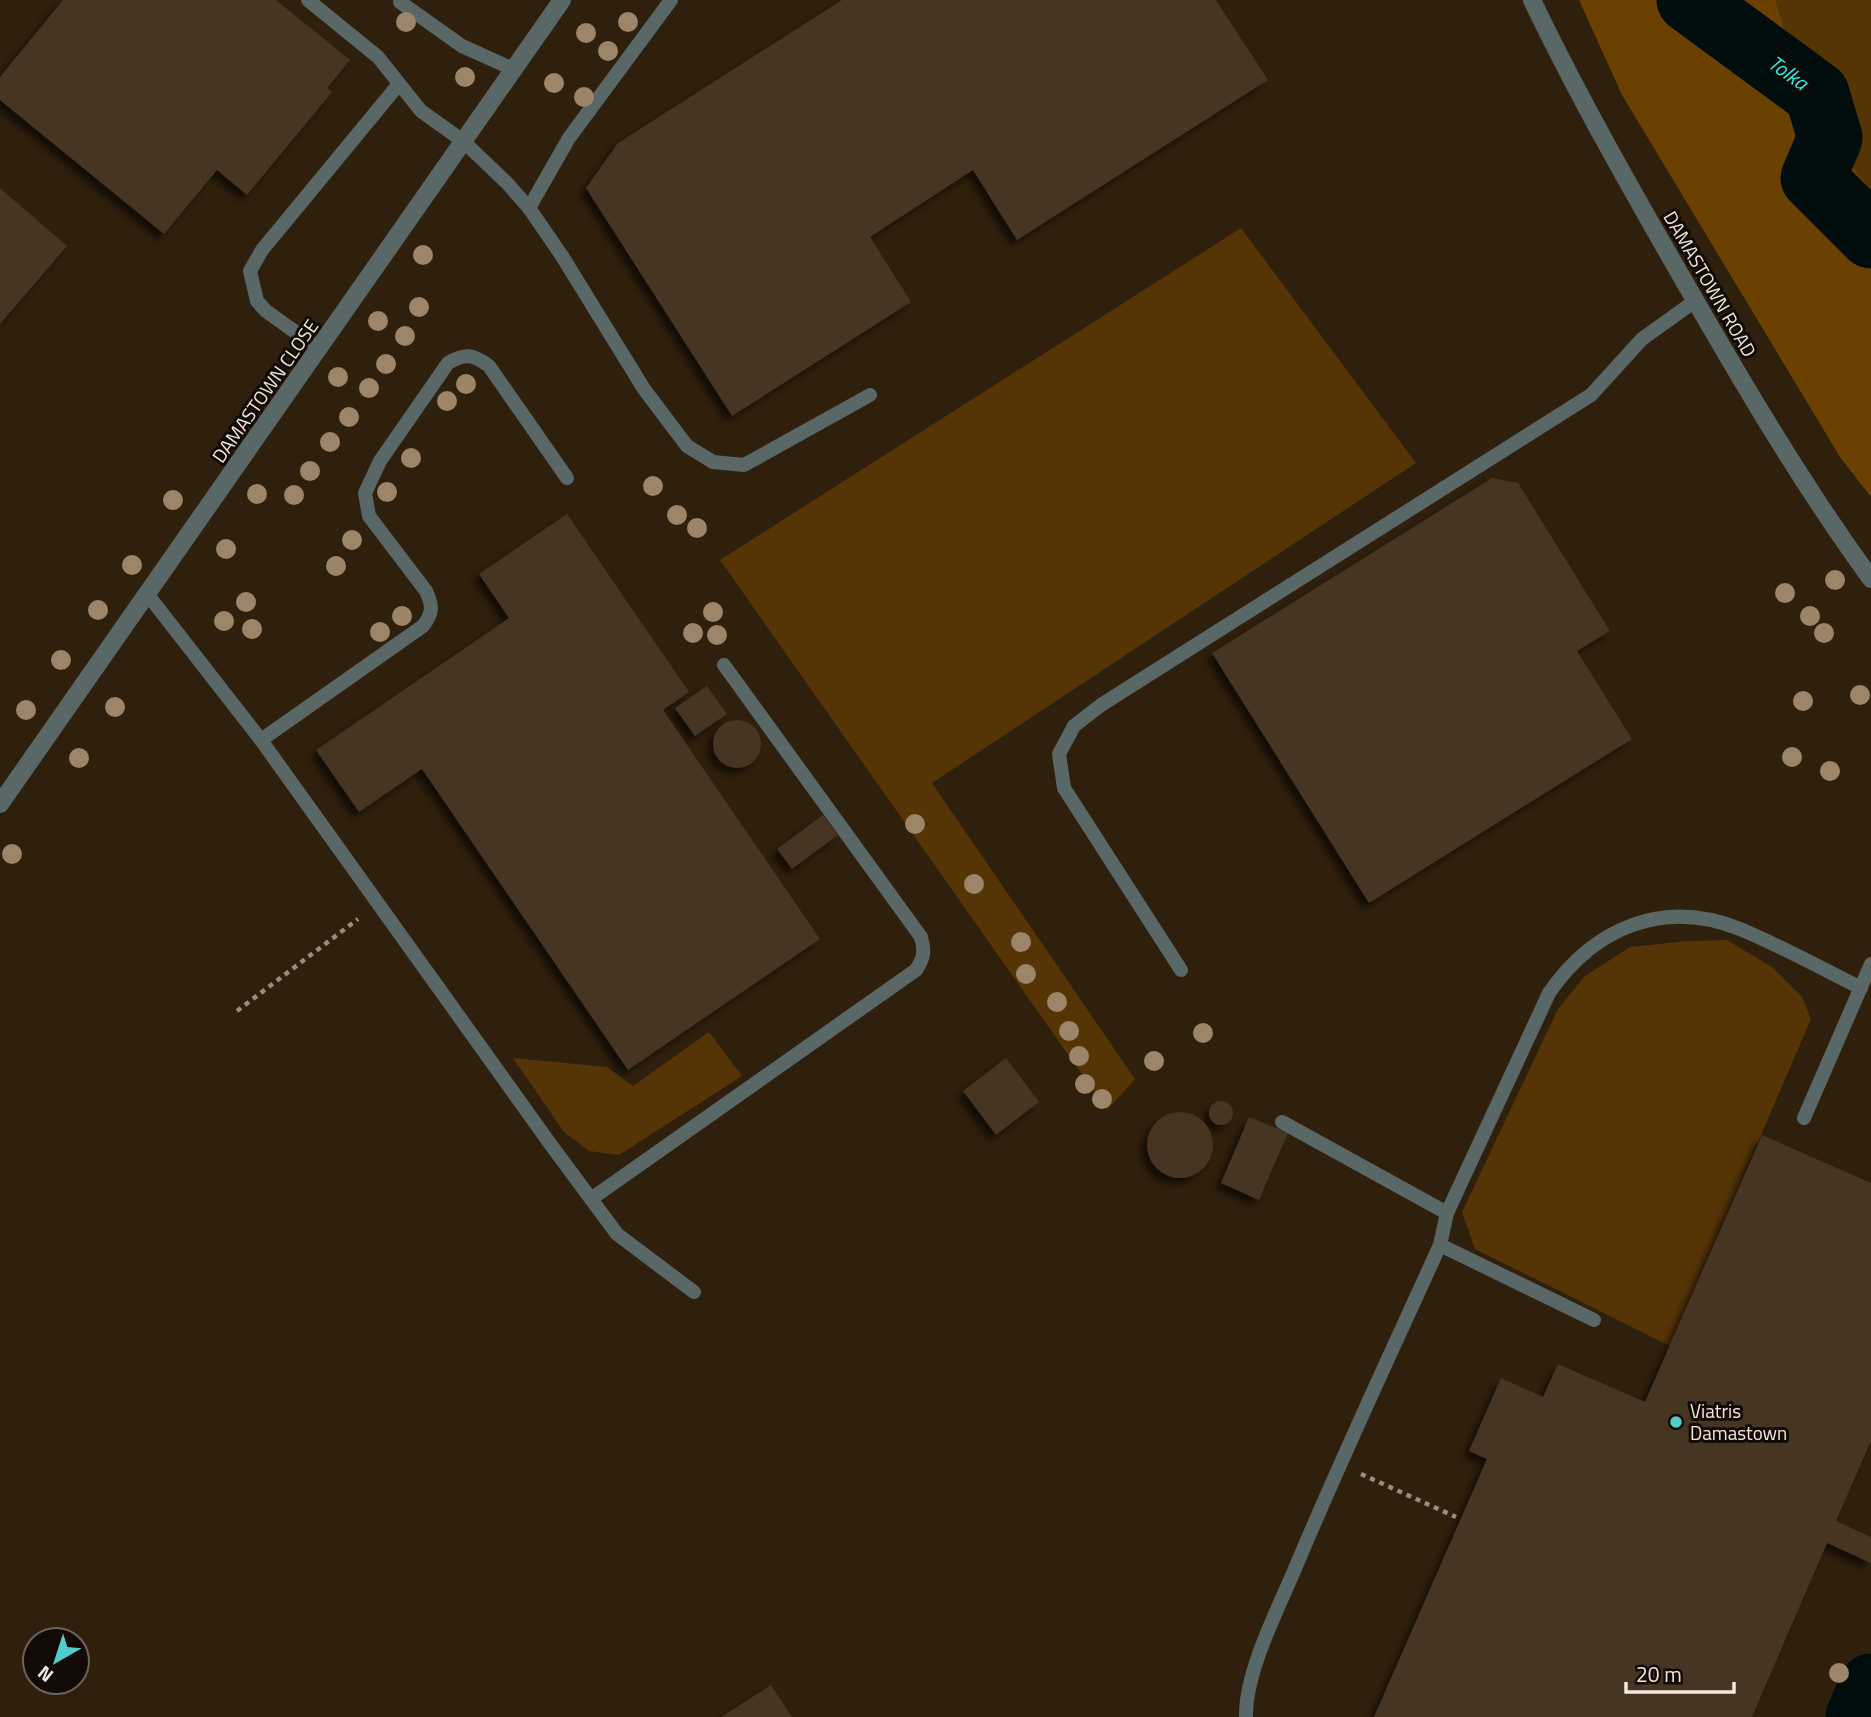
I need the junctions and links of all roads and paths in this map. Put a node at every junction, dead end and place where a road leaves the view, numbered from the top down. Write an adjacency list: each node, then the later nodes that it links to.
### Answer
1 (308, 0): 7 (lane)
2 (562, 0): 6 (street, DAMASTOWN CLOSE)
3 (671, 0): 9 (lane)
4 (1532, 0): 10 (street, DAMASTOWN ROAD)
5 (400, 1): 6 (lane)
6 (513, 69): 8 (street, DAMASTOWN CLOSE)
7 (399, 84): 8 (lane); 11 (lane)
8 (463, 141): 9 (lane); 11 (street, DAMASTOWN CLOSE)
9 (529, 208): 12 (lane)
10 (1695, 301): 14 (street, DAMASTOWN ROAD); 21 (lane)
11 (320, 349): 15 (street, DAMASTOWN CLOSE)
12 (870, 395)
13 (567, 478): 17 (lane)
14 (1871, 579)
15 (148, 595): 17 (lane); 18 (street, DAMASTOWN CLOSE)
16 (724, 665): 26 (lane)
17 (261, 740): 19 (lane)
18 (0, 804)
19 (378, 903): 23 (path); 26 (lane)
20 (1871, 964): 22 (lane)
21 (1181, 970)
22 (1861, 988): 24 (lane); 27 (lane)
23 (237, 1011)
24 (1804, 1118)
25 (1282, 1122): 27 (lane)
26 (591, 1199): 29 (lane)
27 (1447, 1213): 28 (lane)
28 (1440, 1245): 30 (lane); 31 (lane)
29 (694, 1292)
30 (1594, 1320)
31 (1341, 1464): 32 (path); 33 (lane)
32 (1456, 1517)
33 (1246, 1717)

